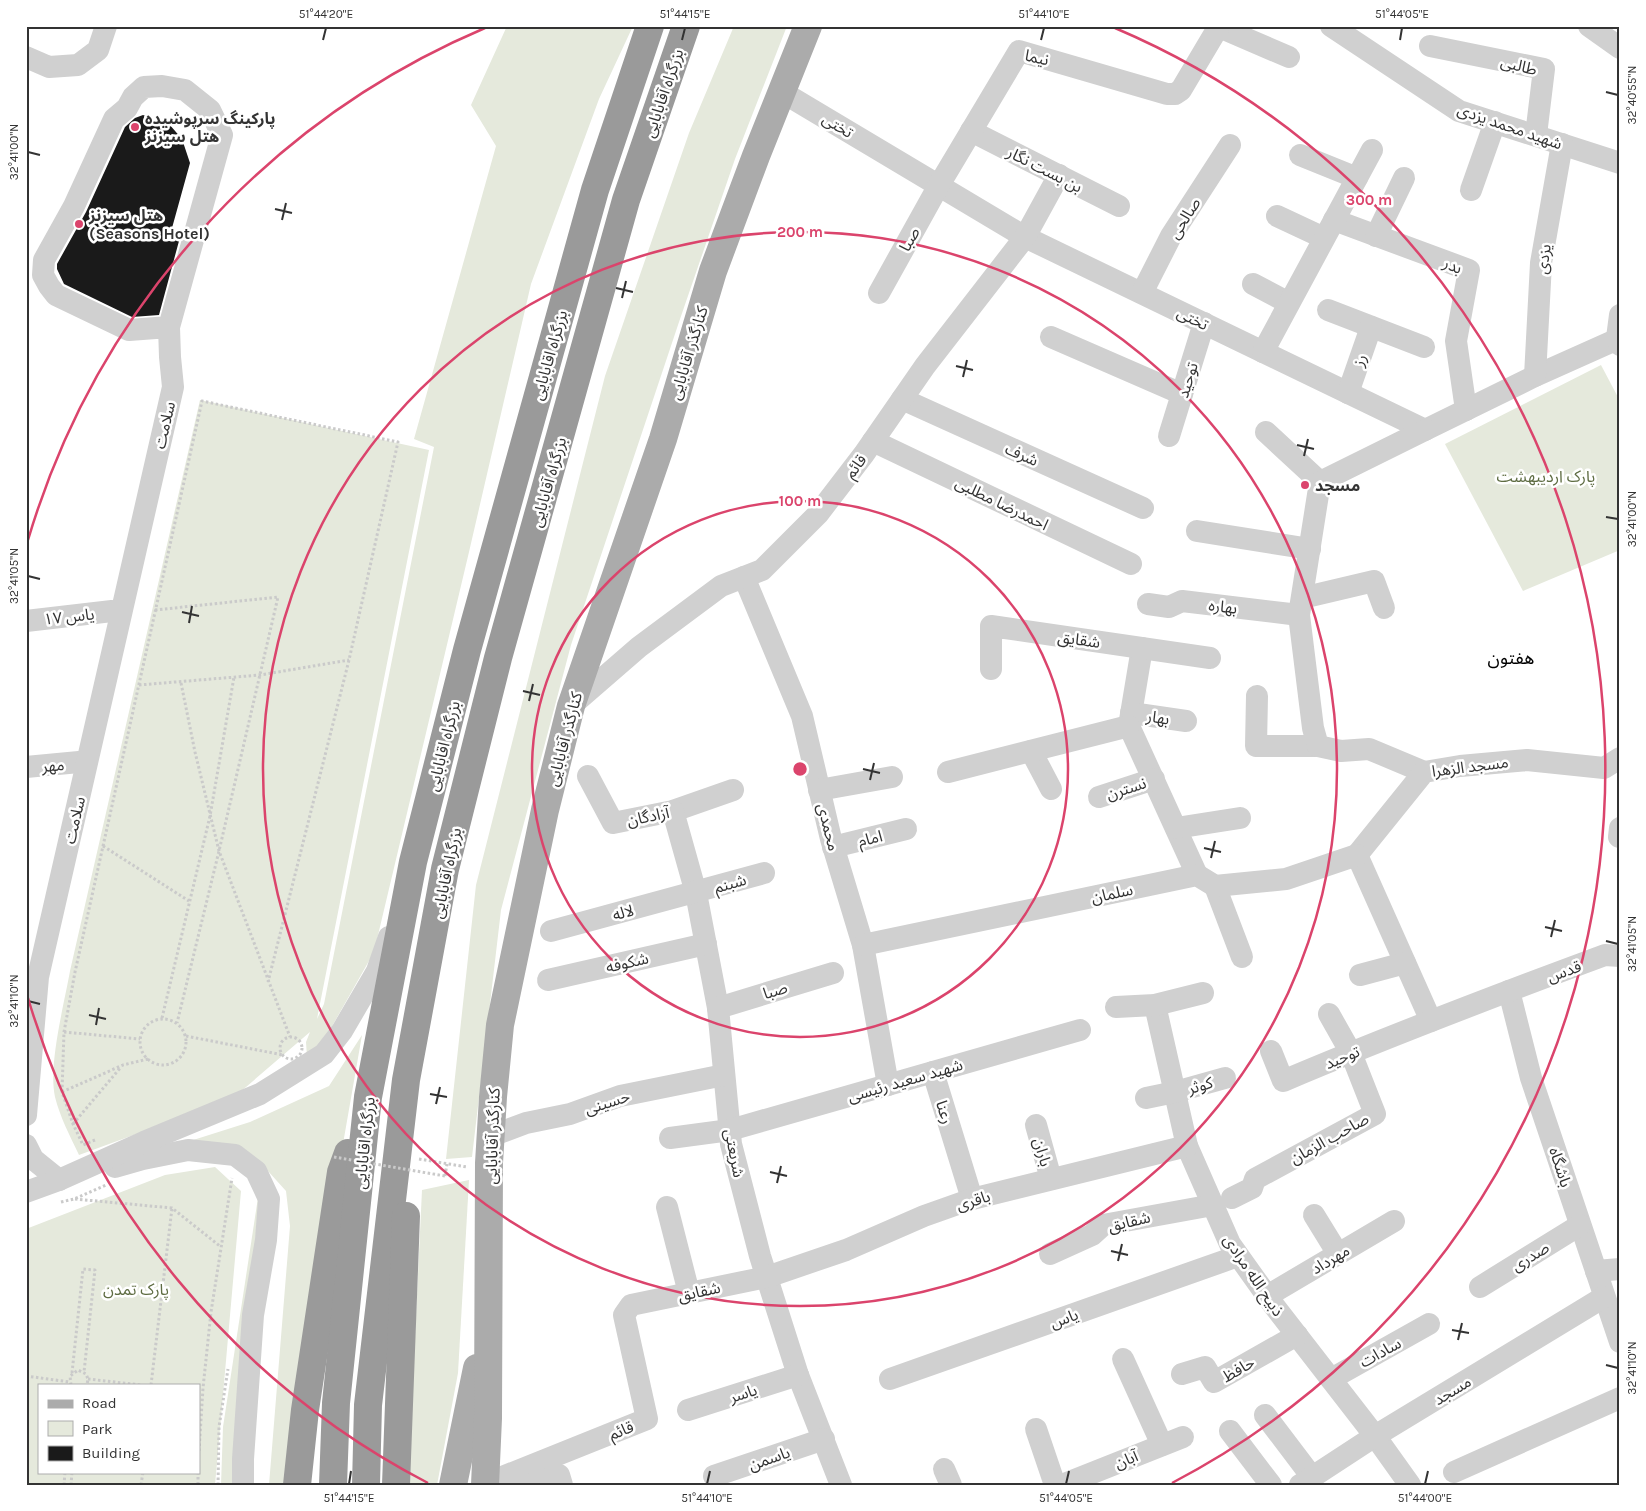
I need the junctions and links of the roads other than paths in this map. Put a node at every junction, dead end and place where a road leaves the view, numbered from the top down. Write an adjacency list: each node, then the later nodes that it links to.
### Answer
1 (106, 26): 10 (street)
2 (650, 26): 92 (highway, بزرگراه اقابابایی)
3 (686, 26): 97 (highway, بزرگراه آقابابایی)
4 (808, 26): 12 (main road, کنارگذر آقابابایی)
5 (1219, 26): 11 (street); 14 (street, نیما)
6 (1331, 26): 13 (street, شهید محمد یزدی)
7 (1589, 26): 9 (street)
8 (1430, 46): 15 (street, طالبی)
9 (1620, 48)
10 (26, 57)
11 (1289, 57)
12 (782, 92): 24 (street, تختی); 69 (main road, کنارگذر آقابابایی)
13 (1495, 122): 15 (street, شهید محمد یزدی); 25 (street)
14 (972, 131): 21 (street, بن بست نگار); 24 (street, نیما)
15 (1536, 136): 16 (street, شهید محمد یزدی)
16 (1562, 144): 20 (street, شهید محمد یزدی); 44 (street, یزدی)
17 (1230, 145): 33 (street, صالحی)
18 (1372, 150): 22 (street)
19 (1300, 155): 22 (street)
20 (1620, 162)
21 (1059, 175): 26 (street, بن بست نگار); 30 (street, قائم)
22 (1357, 178): 28 (street)
23 (1404, 178): 29 (street)
24 (939, 186): 30 (street, تختی); 32 (street, صبا)
25 (1471, 190)
26 (1119, 206)
27 (1277, 216): 28 (street, بدر)
28 (1329, 229): 29 (street, بدر); 34 (street)
29 (1376, 236): 49 (street, بدر)
30 (1025, 237): 33 (street, تختی); 48 (street, قائم)
31 (1253, 284): 34 (street)
32 (880, 293)
33 (1142, 294): 37 (street, تختی)
34 (1289, 303): 43 (street)
35 (1328, 310): 39 (street)
36 (1620, 315): 41 (street)
37 (1204, 323): 43 (street, تختی); 47 (street, توحید)
38 (169, 327): 38 (street); 45 (street)
39 (1371, 327): 42 (street); 46 (street, رز)
40 (1052, 337): 47 (street)
41 (1619, 340): 44 (street)
42 (1424, 347)
43 (1263, 352): 46 (street, تختی)
44 (1535, 376): 49 (street)
45 (169, 386): 63 (street, سلامت); 124 (street, سلامت)
46 (1348, 393): 50 (street, تختی)
47 (1182, 394): 52 (street, توحید)
48 (902, 399): 53 (street, قائم); 55 (street, شرف)
49 (1466, 410): 50 (street)
50 (1425, 430): 54 (street)
51 (1266, 432): 54 (street)
52 (1170, 436)
53 (873, 441): 58 (street, احمدرضا مطلبی); 59 (street, قائم)
54 (1320, 482): 57 (street)
55 (1143, 508)
56 (1198, 531): 57 (street)
57 (1310, 549): 61 (street)
58 (1131, 564)
59 (744, 577): 69 (street, قائم); 84 (street, محمدی)
60 (1148, 604): 61 (street, بهاره)
61 (1300, 606): 62 (street); 72 (street)
62 (1384, 608)
63 (112, 611): 64 (street, یاس ۱۷); 74 (street, سلامت)
64 (26, 621)
65 (1142, 648): 66 (street, شقایق); 67 (street, شقایق); 70 (street)
66 (1210, 658)
67 (992, 669)
68 (1257, 696): 72 (street)
69 (571, 706): 127 (main road, کنارگذر آقابابایی)
70 (1130, 719): 71 (street, بهار); 73 (street); 81 (street)
71 (1186, 721)
72 (1318, 746): 78 (street)
73 (1032, 751): 77 (street); 82 (street)
74 (79, 762): 76 (street, مهر); 113 (street, سلامت)
75 (1614, 766): 78 (street, مسجد الزهرا)
76 (26, 767)
77 (948, 772)
78 (1424, 772): 91 (street, مسجد الزهرا)
79 (588, 776): 86 (street, آزادگان)
80 (892, 777): 84 (street)
81 (1154, 780): 85 (street, نسترن); 88 (street)
82 (1051, 788)
83 (733, 790): 86 (street, آزادگان)
84 (820, 790): 90 (street, محمدی)
85 (1099, 797)
86 (673, 811): 95 (street, شریعتی)
87 (1240, 818): 88 (street)
88 (1176, 828): 94 (street)
89 (906, 829): 90 (street, امام)
90 (833, 847): 99 (street, محمدی)
91 (1357, 855): 94 (street, سلمان); 102 (street)
92 (412, 872): 122 (highway, بزرگراه اقابابایی); 131 (street)
93 (764, 873): 95 (street, شبنم)
94 (1206, 880): 99 (street, سلمان); 101 (street)
95 (696, 892): 96 (street, لاله); 98 (street, شریعتی)
96 (551, 931)
97 (431, 943): 176 (highway, بزرگراه اقابابایی); 177 (highway)
98 (706, 944): 105 (street, شکوفه); 110 (street, شریعتی)
99 (863, 945): 120 (street, محمدی)
100 (1620, 956): 106 (street, قدس)
101 (1242, 957)
102 (1405, 963): 104 (street); 112 (street)
103 (832, 973): 110 (street, صبا)
104 (1360, 975)
105 (548, 980)
106 (1509, 991): 112 (street, توحید); 139 (street, باشگاه)
107 (1203, 994): 108 (street)
108 (1156, 1005): 109 (street); 121 (street, ذبیح الله مرادی)
109 (1116, 1007)
110 (718, 1008): 118 (street, شریعتی)
111 (1329, 1014): 116 (street)
112 (1431, 1021): 116 (street, توحید)
113 (26, 1027)
114 (1080, 1030): 117 (street, شهید سعید رئیسی)
115 (1271, 1051): 116 (street, توحید)
116 (1351, 1053): 135 (street, صاحب الزمان)
117 (933, 1072): 120 (street, شهید سعید رئیسی); 134 (street, رعنا)
118 (724, 1075): 126 (street, شریعتی); 127 (street, حسینی)
119 (1226, 1078): 121 (street, کوثر)
120 (888, 1085): 126 (street, شهید سعید رئیسی)
121 (1175, 1092): 123 (street, کوثر); 130 (street, ذبیح الله مرادی)
122 (368, 1097): 174 (highway); 175 (highway, بزرگراه اقابابایی)
123 (1146, 1098)
124 (26, 1115)
125 (1036, 1125): 132 (street, باران)
126 (730, 1130): 128 (street, شهید سعید رئیسی); 145 (street, شریعتی)
127 (491, 1136): 151 (main road, کنارگذر آقابابایی)
128 (670, 1138)
129 (26, 1145): 131 (street)
130 (1187, 1146): 132 (street, باقری); 135 (street, ذبیح الله مرادی)
131 (58, 1180): 133 (street); 173 (street)
132 (1051, 1180): 134 (street, باقری)
133 (26, 1192)
134 (972, 1199): 145 (street, باقری)
135 (1222, 1201): 140 (street, شقایق); 142 (street, ذبیح الله مرادی)
136 (667, 1207): 147 (street)
137 (1314, 1215): 141 (street)
138 (1394, 1221): 141 (street, مهرداد)
139 (1580, 1225): 144 (street, باشگاه); 146 (street, صدری)
140 (1050, 1254)
141 (1338, 1254): 148 (street, مهرداد)
142 (1238, 1256): 148 (street, ذبیح الله مرادی); 158 (street, یاس)
143 (1620, 1269): 144 (street)
144 (1596, 1271): 149 (street, باشگاه)
145 (767, 1277): 147 (street, شقایق); 157 (street, شریعتی)
146 (1480, 1287)
147 (689, 1293): 150 (street, شقایق)
148 (1267, 1296): 153 (street, ذبیح الله مرادی)
149 (1604, 1297): 154 (street, باشگاه); 165 (street, مسجد)
150 (631, 1305): 172 (street, قائم)
151 (490, 1313): 172 (main road, کنارگذر آقابابایی); 178 (main road)
152 (1429, 1324): 159 (street, سادات)
153 (1297, 1335): 156 (street, حافظ); 159 (street, ذبیح الله مرادی)
154 (1620, 1342)
155 (1123, 1359): 168 (street)
156 (1182, 1374)
157 (798, 1375): 161 (street, یاسر); 167 (street, شریعتی)
158 (890, 1379)
159 (1331, 1379): 165 (street, ذبیح الله مرادی)
160 (1620, 1398): 169 (street)
161 (688, 1410)
162 (1265, 1415): 171 (street)
163 (1036, 1429): 182 (street)
164 (1230, 1431): 184 (street)
165 (1376, 1436): 171 (street, مسجد); 185 (street, ذبیح الله مرادی)
166 (1183, 1437): 168 (street, آبان)
167 (824, 1439): 170 (street, یاسمن); 181 (street, شریعتی)
168 (1162, 1445): 183 (street, آبان)
169 (1454, 1472)
170 (714, 1476)
171 (1306, 1481)
172 (486, 1484)
173 (243, 1485)
174 (298, 1485)
175 (333, 1485)
176 (366, 1485)
177 (396, 1485)
178 (453, 1485)
179 (527, 1485): 180 (street)
180 (562, 1485)
181 (841, 1485)
182 (1055, 1485)
183 (1062, 1485)
184 (1270, 1485)
185 (1410, 1485)

